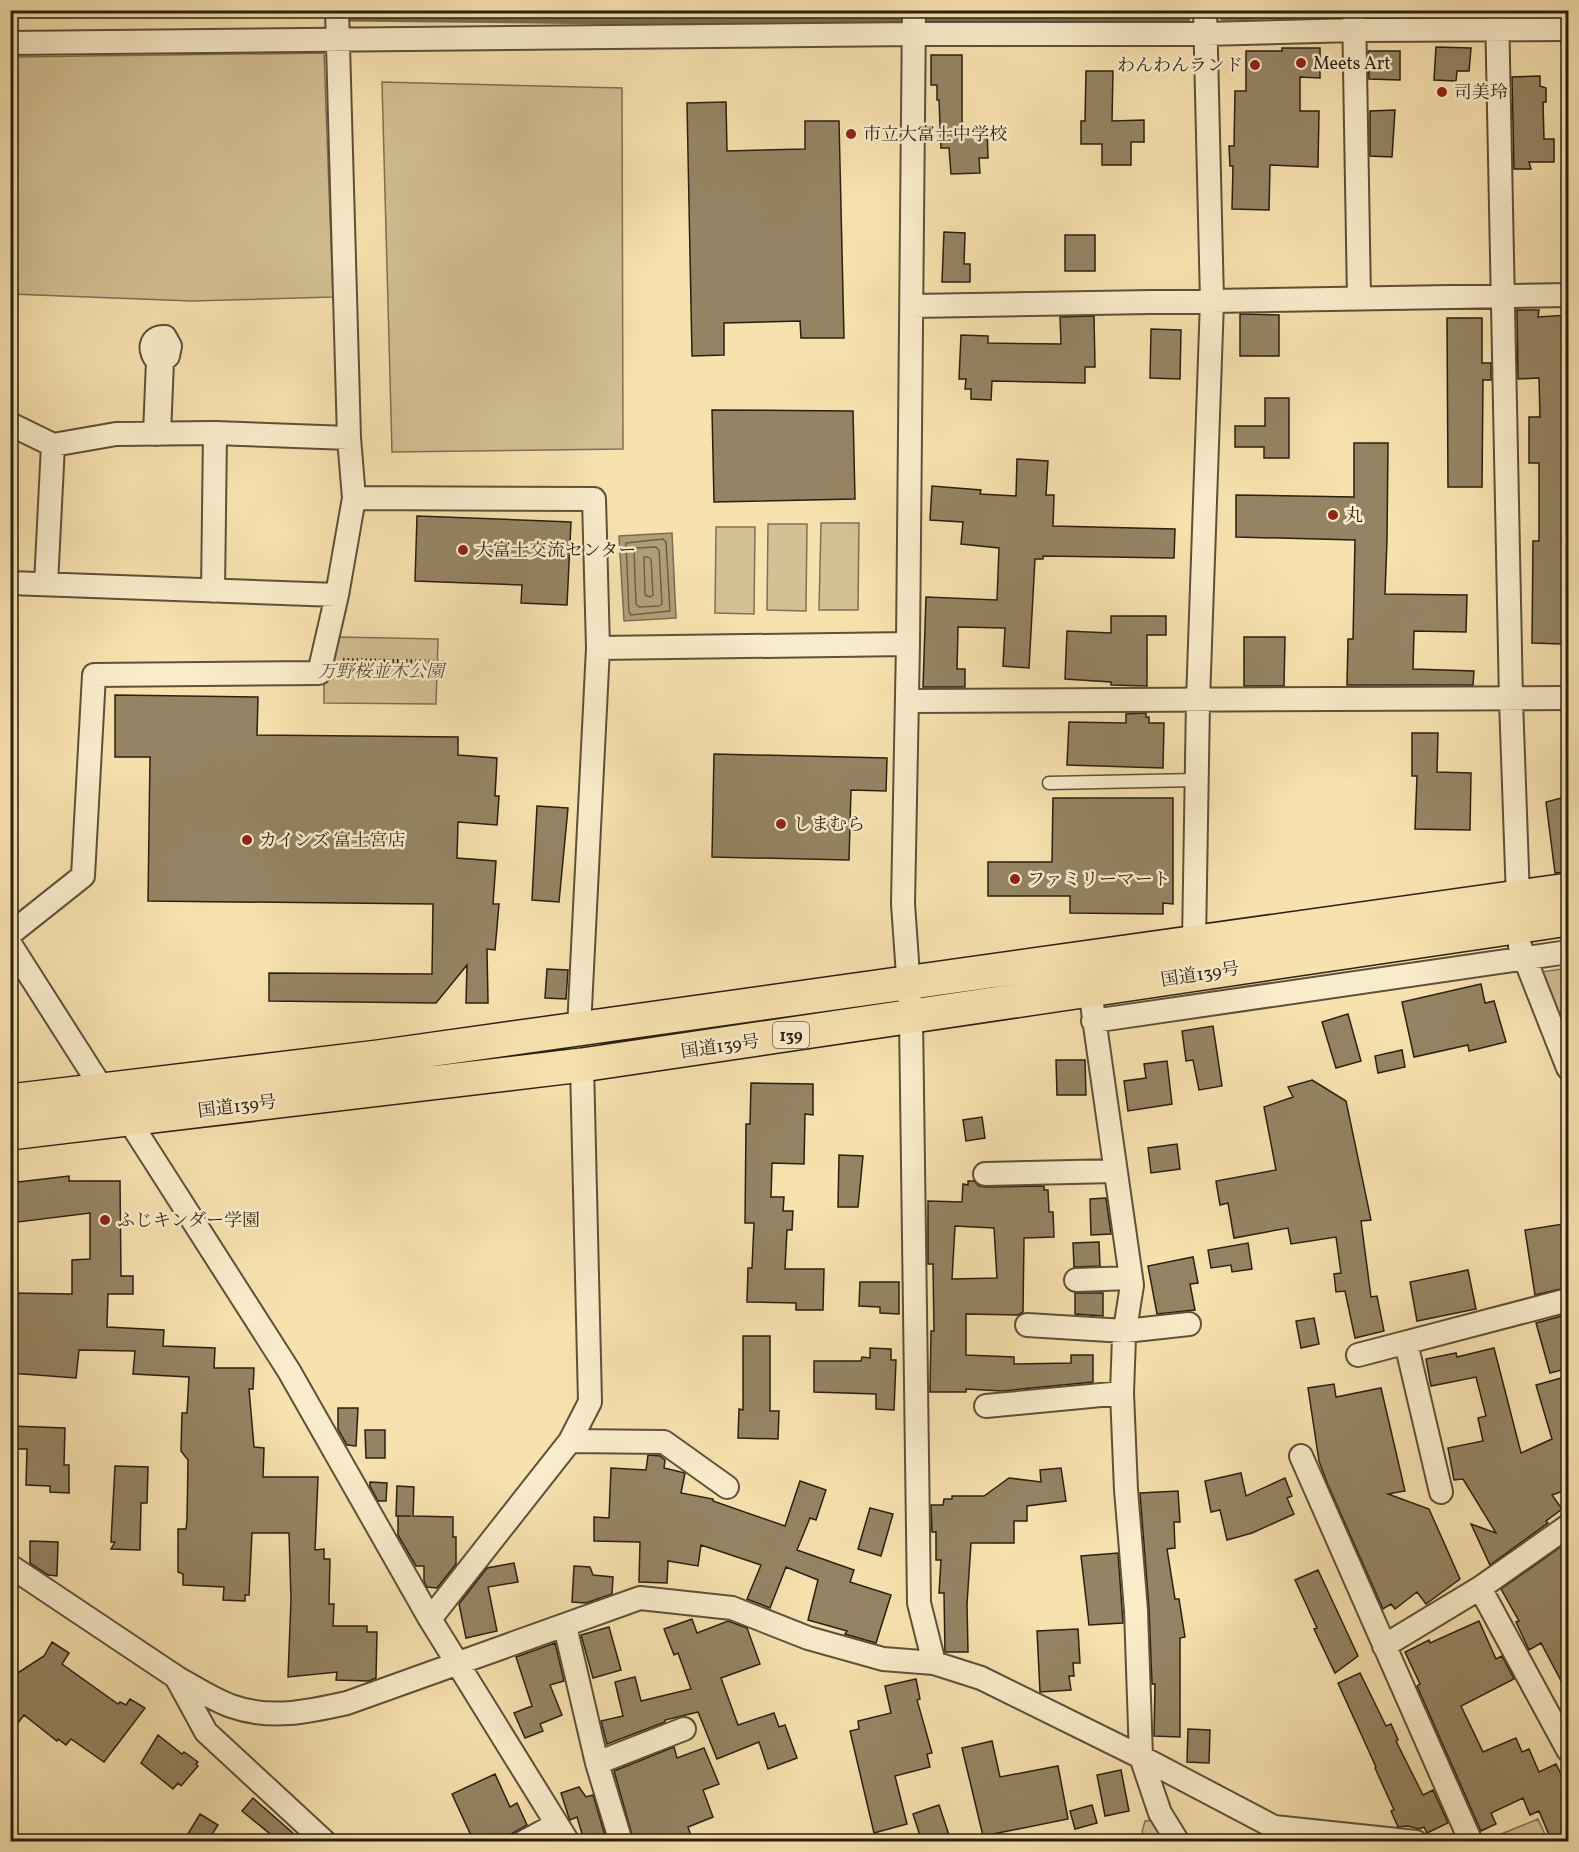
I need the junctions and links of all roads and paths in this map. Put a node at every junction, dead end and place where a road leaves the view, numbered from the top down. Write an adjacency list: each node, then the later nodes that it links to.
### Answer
1 (337, 10): 9 (street)
2 (914, 10): 7 (street)
3 (1205, 10): 8 (street)
4 (1355, 20): 5 (street); 8 (street); 13 (street)
5 (1497, 20): 6 (street); 12 (street)
6 (1569, 28)
7 (914, 34): 8 (street); 9 (street); 15 (street)
8 (1205, 34): 14 (street)
9 (336, 39): 10 (street); 18 (street)
10 (10, 43)
11 (1569, 295): 12 (street)
12 (1504, 296): 13 (street); 30 (street)
13 (1359, 297): 14 (street)
14 (1212, 301): 15 (street); 32 (street)
15 (912, 306): 25 (street)
16 (10, 424): 19 (street)
17 (215, 433): 18 (street); 19 (street); 23 (street)
18 (349, 438): 20 (street)
19 (54, 445): 22 (street)
20 (354, 498): 24 (street); 26 (street)
21 (10, 583): 22 (street)
22 (46, 584): 23 (street)
23 (213, 591): 24 (street)
24 (337, 595): 27 (street)
25 (908, 644): 26 (street); 31 (street)
26 (598, 648): 46 (street)
27 (321, 660): 28 (path); 38 (street)
28 (444, 662)
29 (1569, 698): 30 (street)
30 (1511, 700): 32 (street); 36 (street)
31 (907, 701): 32 (street); 43 (street)
32 (1198, 701): 33 (street)
33 (1196, 780): 34 (lane); 39 (street)
34 (1049, 783)
35 (1569, 890): 36 (highway, 国道139号 / 139)
36 (1515, 912): 37 (highway, 国道139号 / 139); 39 (highway, 国道139号 / 139); 42 (street); 44 (highway, 国道139号 / 139)
37 (1569, 919)
38 (10, 934)
39 (1194, 942): 43 (highway, 国道139号 / 139)
40 (10, 944): 49 (street)
41 (1569, 952): 42 (street)
42 (1525, 958): 44 (street); 48 (street)
43 (910, 983): 45 (street); 46 (highway, 国道139号 / 139)
44 (1092, 1006): 45 (highway, 国道139号 / 139); 53 (street)
45 (911, 1018): 47 (highway, 国道139号 / 139); 75 (street)
46 (579, 1028): 49 (highway, 国道139号 / 139)
47 (582, 1065): 51 (highway, 国道139号 / 139); 65 (street)
48 (1569, 1068)
49 (103, 1090): 50 (highway, 国道139号 / 139); 51 (street)
50 (10, 1101)
51 (128, 1119): 52 (highway, 国道139号 / 139); 72 (street)
52 (10, 1132)
53 (1115, 1171): 54 (street); 55 (street)
54 (986, 1174)
55 (1131, 1278): 56 (street); 60 (street)
56 (1076, 1280)
57 (1569, 1300): 61 (street)
58 (1189, 1324): 60 (street)
59 (1027, 1325): 60 (street)
60 (1125, 1331): 63 (street)
61 (1406, 1342): 62 (street); 68 (street)
62 (1358, 1355)
63 (1122, 1394): 64 (street); 80 (street)
64 (986, 1406)
65 (570, 1441): 67 (street); 72 (street)
66 (1301, 1456): 74 (street)
67 (727, 1487)
68 (1441, 1492)
69 (1569, 1526): 71 (street)
70 (10, 1566): 77 (street)
71 (1480, 1588): 74 (street); 79 (street)
72 (430, 1619): 76 (street)
73 (565, 1626): 75 (street); 76 (street); 81 (street)
74 (1384, 1646): 88 (street)
75 (934, 1663): 80 (street)
76 (459, 1664): 77 (street); 82 (street)
77 (176, 1677): 83 (street)
78 (684, 1729): 81 (street)
79 (1566, 1740)
80 (1141, 1757): 86 (street); 87 (street)
81 (597, 1763): 85 (street)
82 (562, 1833): 84 (street)
83 (324, 1842)
84 (524, 1842)
85 (621, 1842)
86 (1178, 1842)
87 (1416, 1842)
88 (1470, 1842)

